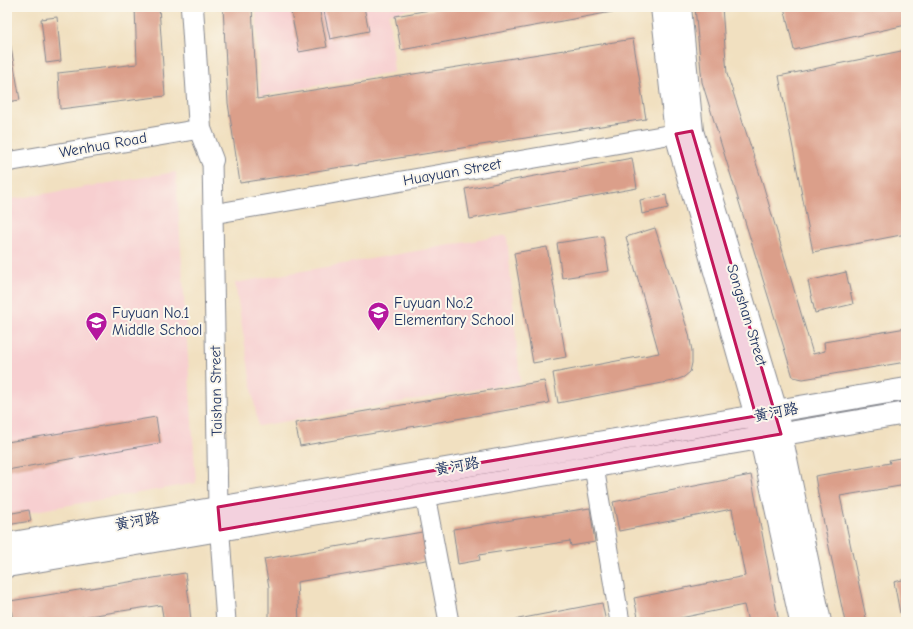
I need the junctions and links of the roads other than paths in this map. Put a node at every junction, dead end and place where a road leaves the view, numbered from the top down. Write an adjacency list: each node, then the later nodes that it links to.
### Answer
1 (192, 7): 5 (main road, Taishan Street)
2 (205, 7): 7 (main road, Taishan Street)
3 (662, 7): 6 (main road, Songshan Street)
4 (680, 7): 6 (main road, Songshan Street)
5 (200, 129): 7 (main road, Taishan Street); 8 (street, Wenhua Road)
6 (684, 132): 9 (street, Huayuan Street); 12 (main road, Songshan Street)
7 (212, 160): 9 (street, Taishan Street)
8 (7, 162)
9 (213, 214): 16 (street, Taishan Street)
10 (906, 389): 12 (main road, 黄河路)
11 (906, 413): 13 (main road, 黄河路)
12 (766, 414): 13 (main road, Songshan Street); 16 (main road, 黄河路)
13 (770, 436): 14 (main road, 黄河路); 23 (main road, Songshan Street); 24 (main road, Songshan Street)
14 (594, 466): 15 (main road, 黄河路); 22 (street)
15 (425, 495): 17 (main road, 黄河路); 21 (street)
16 (218, 507): 17 (street, Taishan Street); 18 (main road, 黄河路)
17 (220, 530): 19 (main road, 黄河路); 20 (street, Taishan Street)
18 (7, 544)
19 (7, 566)
20 (226, 622)
21 (449, 622)
22 (620, 622)
23 (801, 622)
24 (820, 622)

